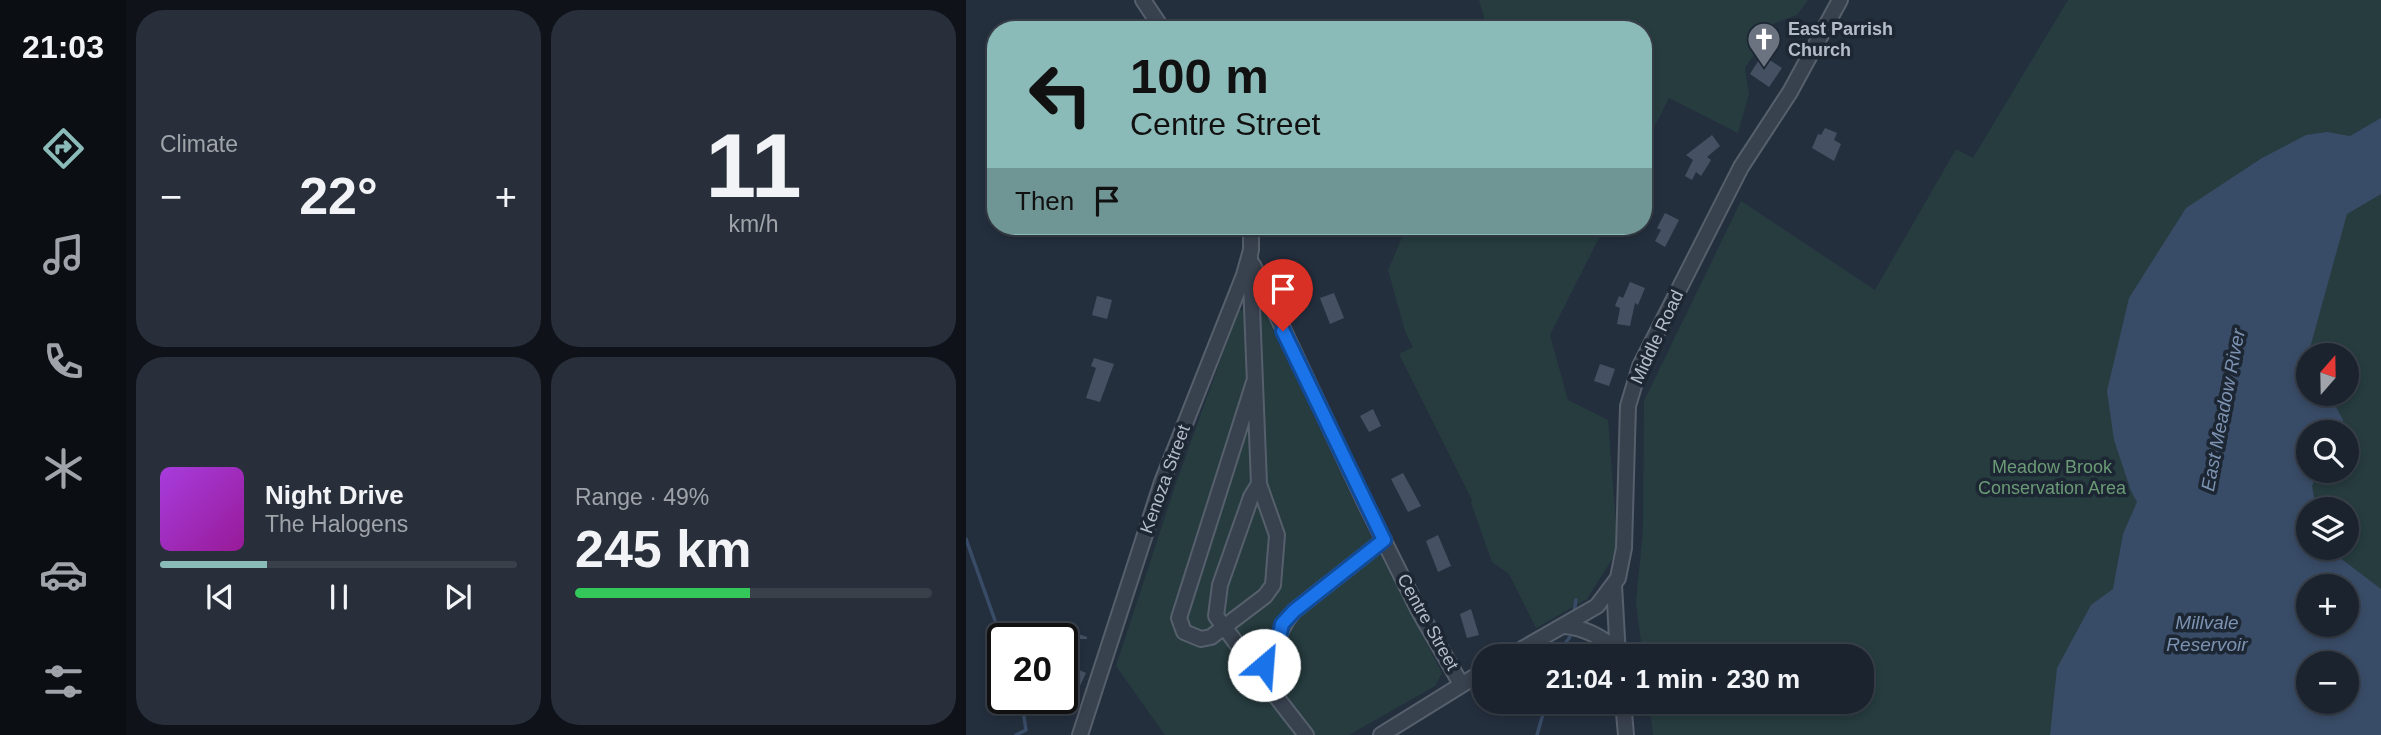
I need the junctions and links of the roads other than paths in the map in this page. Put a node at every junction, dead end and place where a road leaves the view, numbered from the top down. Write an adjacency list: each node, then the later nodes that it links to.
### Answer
1 (1143, 0): 3 (street)
2 (1840, 0): 9 (street, Middle Road)
3 (1157, 21)
4 (1251, 235): 5 (street, Kenoza Street)
5 (1250, 257): 6 (street); 8 (street, Centre Street); 21 (street, Kenoza Street)
6 (1254, 382): 7 (street); 11 (street)
7 (1259, 484): 11 (street); 11 (street)
8 (1384, 540): 15 (street); 18 (street, Centre Street)
9 (1614, 585): 10 (street, Middle Road); 14 (street)
10 (1564, 626): 12 (street, Middle Road); 13 (street)
11 (1227, 627): 16 (street)
12 (1532, 644)
13 (1607, 644)
14 (1617, 644)
15 (1274, 659): 16 (street); 19 (street)
16 (1254, 668): 19 (street)
17 (1472, 678): 18 (street)
18 (1461, 684): 23 (street)
19 (1278, 699): 22 (street)
20 (1624, 714): 24 (street)
21 (1080, 735)
22 (1306, 735)
23 (1381, 735)
24 (1626, 735)

